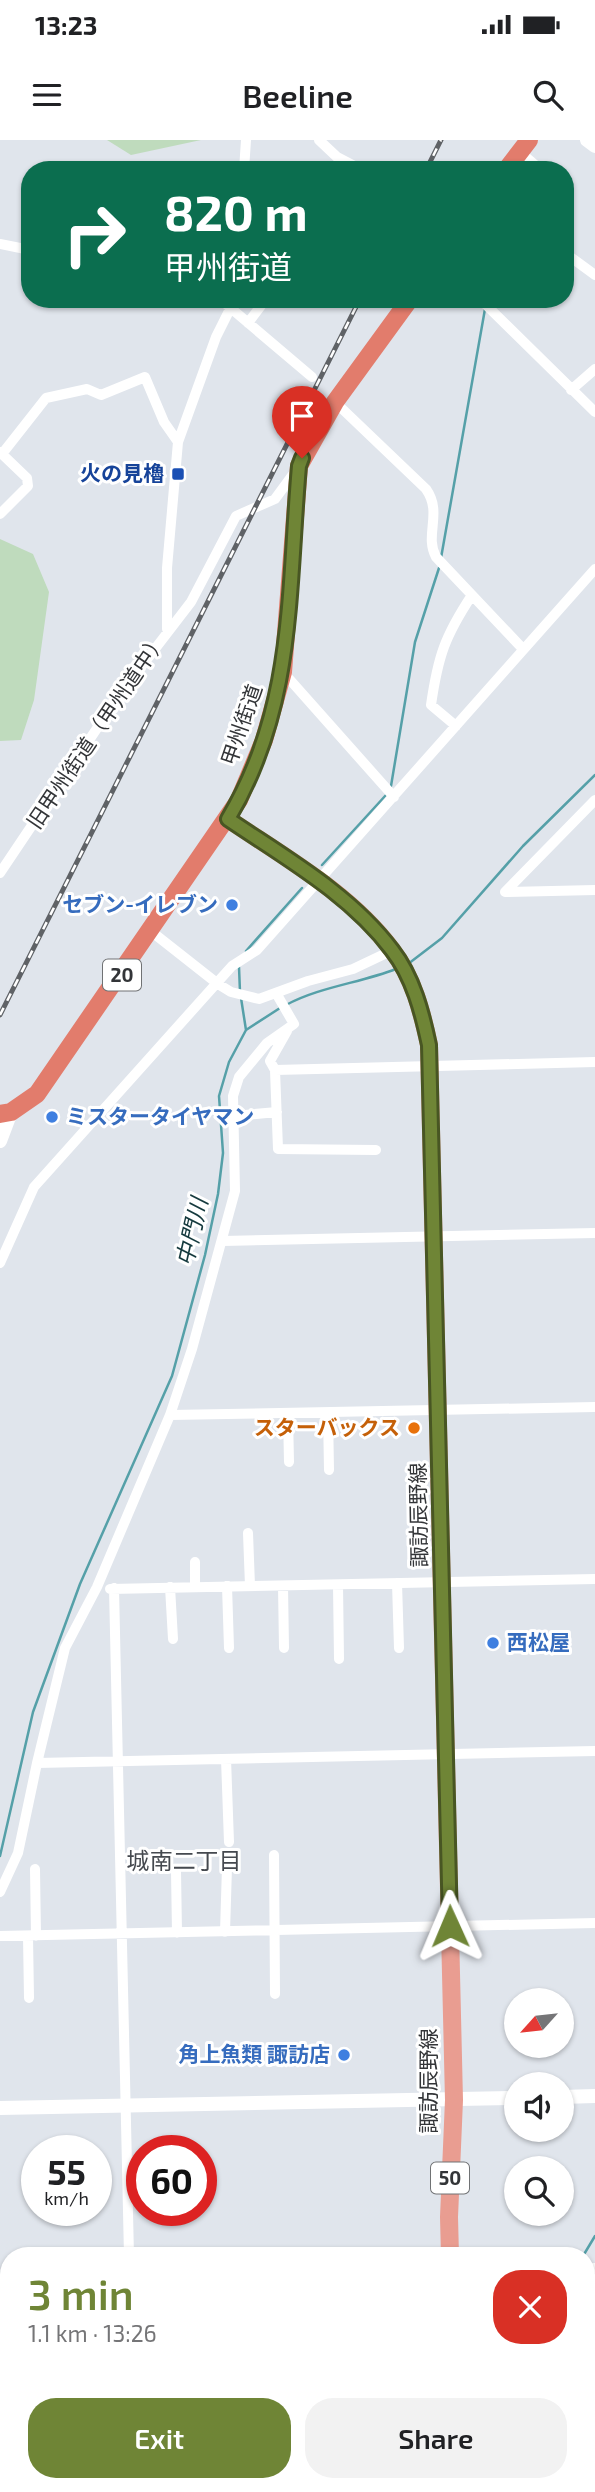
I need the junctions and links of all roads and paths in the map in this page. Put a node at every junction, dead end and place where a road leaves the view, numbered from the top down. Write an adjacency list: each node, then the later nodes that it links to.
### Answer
1 (246, 140): 6 (street)
2 (319, 140): 7 (street)
3 (587, 140): 5 (street)
4 (524, 146): 8 (highway); 9 (street)
5 (595, 146)
6 (245, 161)
7 (345, 161)
8 (513, 161)
9 (535, 161)
10 (1, 247): 11 (street)
11 (21, 249)
12 (574, 260): 13 (street)
13 (595, 275)
14 (231, 308): 25 (street, 旧甲州街道（甲州道中）)
15 (236, 308): 19 (street)
16 (259, 308): 19 (street)
17 (403, 308): 23 (highway, 甲州街道 / 20)
18 (489, 308): 22 (street)
19 (248, 323): 21 (street)
20 (595, 369): 22 (street)
21 (312, 377)
22 (571, 390): 24 (street)
23 (335, 402): 27 (highway, 甲州街道 / 20); 30 (street)
24 (595, 412)
25 (178, 442): 26 (street); 31 (street, 旧甲州街道（甲州道中）)
26 (1, 453): 28 (street)
27 (299, 466): 31 (street); 33 (highway, 甲州街道 / 20)
28 (0, 514)
29 (595, 569): 32 (street)
30 (472, 595): 32 (street); 34 (street)
31 (167, 629): 38 (street, 旧甲州街道（甲州道中）)
32 (523, 649): 34 (street)
33 (283, 672): 35 (street); 37 (highway, 甲州街道 / 20)
34 (456, 726): 35 (street)
35 (390, 794): 39 (street)
36 (595, 800): 40 (street)
37 (228, 819): 39 (main road, 諏訪辰野線 / 50); 41 (highway, 甲州街道 / 20)
38 (0, 873)
39 (318, 879): 42 (main road, 諏訪辰野線 / 50); 43 (street)
40 (595, 890)
41 (152, 932): 43 (street); 50 (highway, 甲州街道 / 20)
42 (394, 952): 44 (street); 47 (main road, 諏訪辰野線 / 50)
43 (218, 984): 44 (street); 57 (street)
44 (278, 995): 45 (street)
45 (289, 1024): 48 (street); 51 (street)
46 (595, 1062): 47 (street)
47 (432, 1065): 48 (street); 55 (main road, 諏訪辰野線 / 50)
48 (275, 1070): 49 (street)
49 (276, 1112): 51 (street); 53 (street)
50 (5, 1113): 52 (street)
51 (234, 1116): 56 (street)
52 (0, 1142)
53 (376, 1150)
54 (595, 1233): 55 (street)
55 (436, 1238): 56 (street); 59 (main road, 諏訪辰野線 / 50)
56 (223, 1241): 61 (street)
57 (0, 1263)
58 (595, 1406): 59 (street)
59 (439, 1410): 60 (street); 68 (main road, 諏訪辰野線 / 50)
60 (328, 1413): 62 (street); 64 (street)
61 (170, 1415): 62 (street); 73 (street)
62 (288, 1415): 63 (street)
63 (289, 1462)
64 (330, 1470)
65 (248, 1534): 71 (street)
66 (195, 1562): 75 (street)
67 (595, 1579): 68 (street)
68 (443, 1582): 69 (street); 84 (main road, 諏訪辰野線 / 50)
69 (397, 1583): 70 (street); 81 (street)
70 (338, 1585): 72 (street); 82 (street)
71 (250, 1586): 72 (street); 76 (street)
72 (283, 1586): 80 (street)
73 (97, 1587): 77 (street); 87 (street)
74 (170, 1587): 75 (street); 77 (street); 78 (street)
75 (195, 1587): 76 (street)
76 (227, 1587): 79 (street)
77 (114, 1588): 86 (street)
78 (173, 1639)
79 (229, 1648)
80 (284, 1648)
81 (399, 1648)
82 (339, 1659)
83 (595, 1751): 84 (street)
84 (448, 1755): 85 (street); 95 (main road, 諏訪辰野線 / 50)
85 (226, 1759): 86 (street); 88 (street)
86 (116, 1761): 87 (street); 99 (street)
87 (37, 1763): 93 (street)
88 (229, 1842)
89 (274, 1855): 96 (street)
90 (227, 1867): 97 (street)
91 (35, 1869): 101 (street)
92 (176, 1871): 98 (street)
93 (0, 1892)
94 (595, 1923): 95 (street)
95 (450, 1926): 96 (street); 107 (main road, 諏訪辰野線 / 50)
96 (274, 1931): 97 (street); 102 (street)
97 (225, 1932): 98 (street)
98 (177, 1933): 99 (street)
99 (121, 1934): 101 (street); 108 (street)
100 (0, 1936): 101 (street)
101 (32, 1936): 103 (street)
102 (275, 1994)
103 (30, 1998)
104 (595, 2096): 105 (street)
105 (574, 2097)
106 (504, 2098): 107 (street)
107 (454, 2099): 108 (street); 111 (main road, 諏訪辰野線 / 50)
108 (125, 2105): 109 (street); 110 (street)
109 (0, 2108)
110 (129, 2247)
111 (450, 2247)

